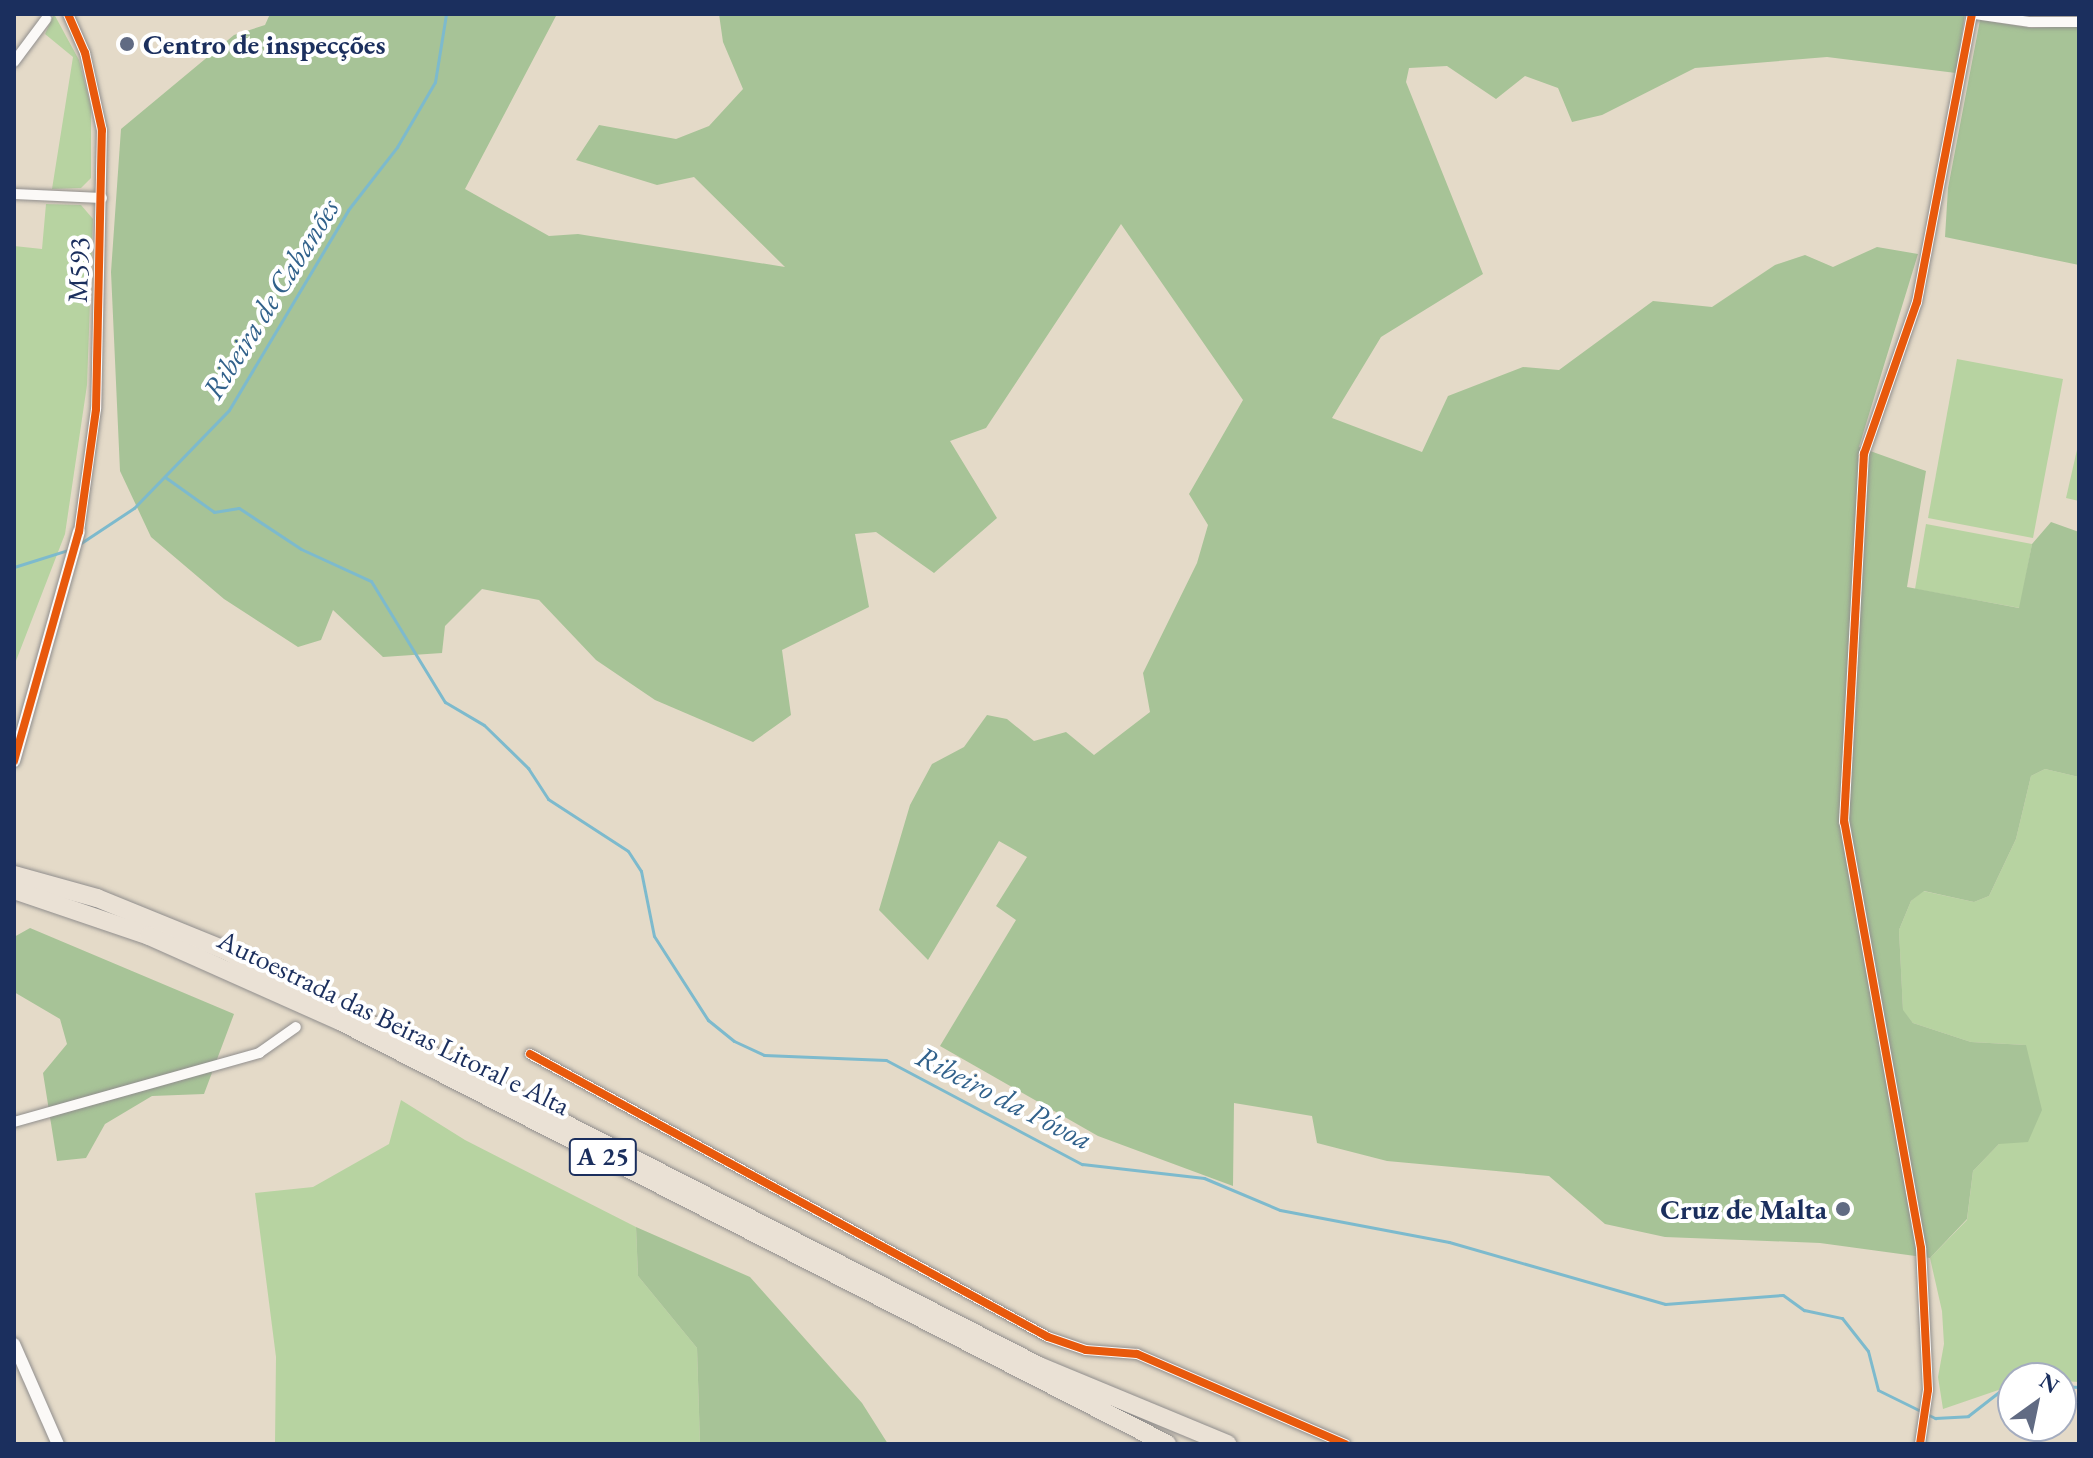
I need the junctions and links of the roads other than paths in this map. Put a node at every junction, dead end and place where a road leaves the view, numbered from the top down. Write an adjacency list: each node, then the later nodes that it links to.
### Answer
1 (68, 14): 7 (street, M593)
2 (1973, 14): 4 (street); 19 (street)
3 (46, 19): 5 (street)
4 (2079, 22)
5 (14, 62)
6 (14, 194): 7 (street)
7 (102, 198): 8 (street, M593)
8 (79, 532): 9 (street)
9 (14, 761)
10 (22, 884): 16 (highway, Autoestrada das Beiras Litoral e Alta / A 25); 17 (highway, Autoestrada das Beiras Litoral e Alta / A 25)
11 (296, 1027): 13 (street)
12 (530, 1054): 18 (street)
13 (14, 1122)
14 (14, 1344): 15 (street)
15 (58, 1444)
16 (1167, 1444)
17 (1227, 1444)
18 (1345, 1444)
19 (1920, 1444)

